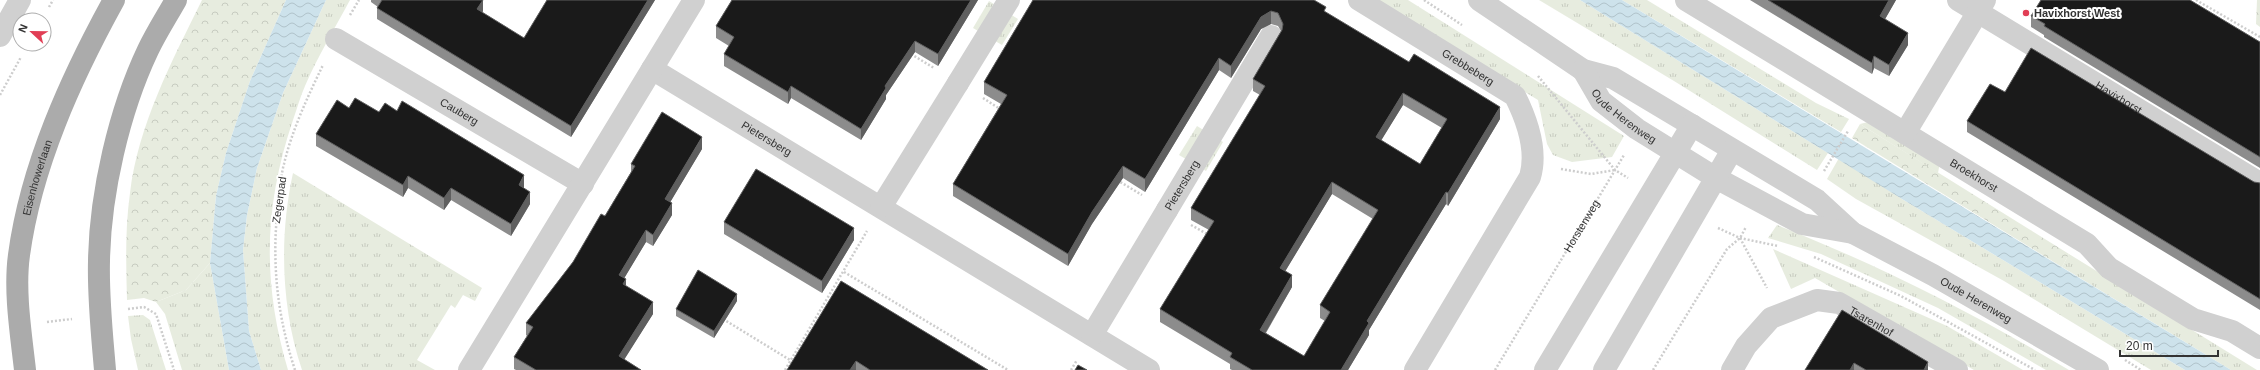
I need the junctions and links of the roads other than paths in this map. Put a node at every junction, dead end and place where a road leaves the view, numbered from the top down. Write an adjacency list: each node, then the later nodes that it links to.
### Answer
1 (20, 0): 11 (street)
2 (114, 0): 27 (main road, Eisenhowerlaan)
3 (176, 0): 28 (main road)
4 (694, 0): 14 (street)
5 (1009, 0): 23 (street)
6 (1359, 0): 31 (street, Grebbeberg)
7 (1479, 0): 15 (street, Oude Herenweg)
8 (1686, 0): 17 (street, Broekhorst)
9 (1958, 0): 10 (street, Havixhorst)
10 (1981, 6): 17 (street); 21 (street, Havixhorst)
11 (0, 36)
12 (1271, 36): 25 (street, Pietersberg)
13 (336, 40): 22 (street, Cauberg)
14 (652, 69): 22 (street); 23 (street, Pietersberg)
15 (1583, 70): 16 (street, Oude Herenweg); 19 (street, Oude Herenweg)
16 (1692, 126): 18 (street, Oude Herenweg); 19 (street)
17 (1905, 133): 26 (street, Broekhorst)
18 (1732, 150): 20 (street); 24 (street, Oude Herenweg)
19 (1676, 153): 20 (street, Oude Herenweg); 32 (street)
20 (1716, 178): 24 (street, Oude Herenweg); 33 (street)
21 (2260, 183)
22 (583, 184): 29 (street)
23 (881, 207): 25 (street, Pietersberg)
24 (1853, 233): 36 (street, Oude Herenweg)
25 (1092, 335): 30 (street, Pietersberg)
26 (2260, 348)
27 (25, 370)
28 (105, 370)
29 (469, 370)
30 (1149, 370)
31 (1415, 370)
32 (1545, 370)
33 (1604, 370)
34 (1732, 370): 35 (street, Tsarenhof)
35 (1957, 370)
36 (2098, 370)

